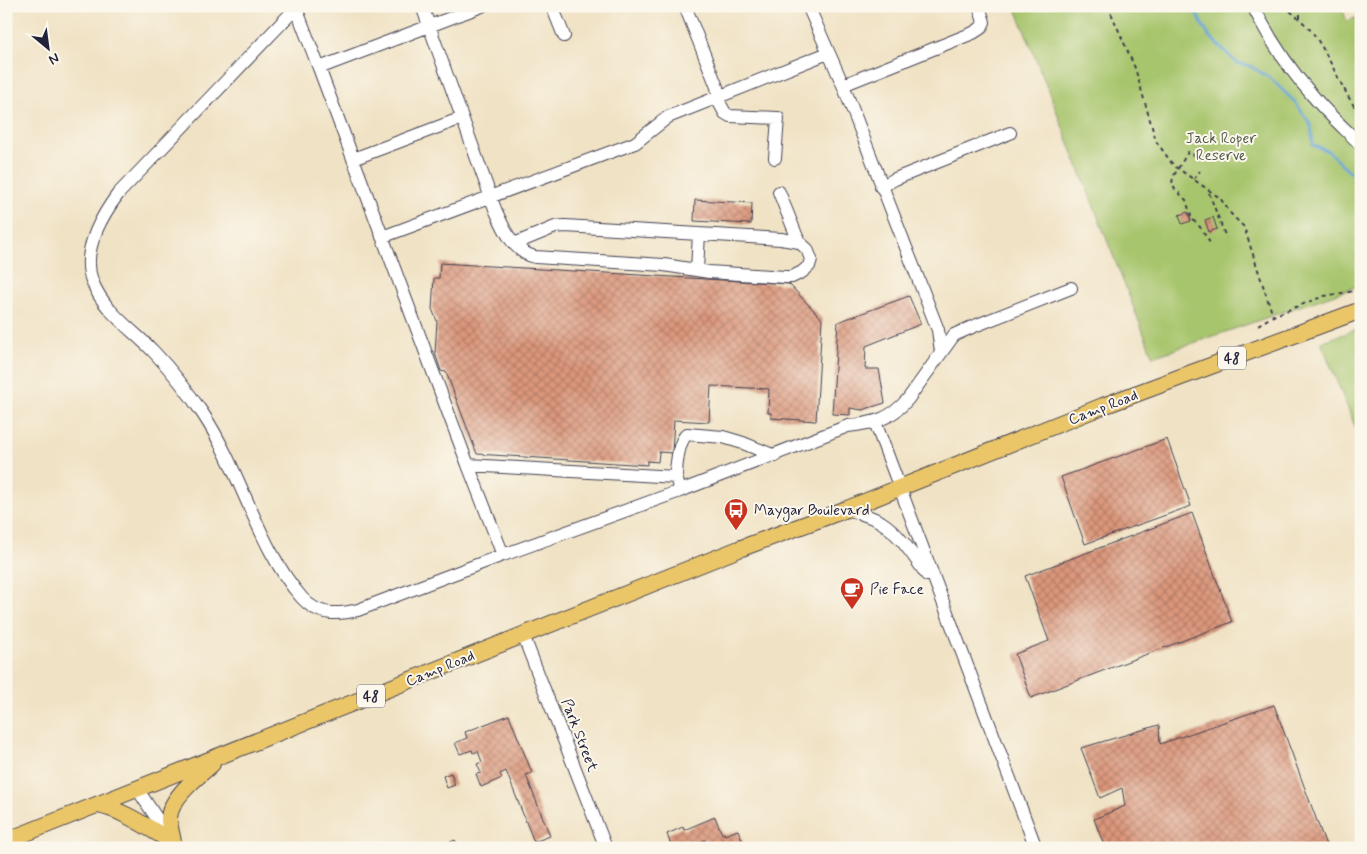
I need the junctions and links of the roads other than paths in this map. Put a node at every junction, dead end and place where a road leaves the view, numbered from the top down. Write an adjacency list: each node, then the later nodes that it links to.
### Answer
1 (422, 6): 9 (street)
2 (482, 6): 9 (street)
3 (552, 6): 10 (street)
4 (685, 6): 14 (street)
5 (979, 6): 13 (street)
6 (1253, 6): 17 (street)
7 (297, 7): 12 (street); 38 (street)
8 (812, 8): 11 (street)
9 (428, 26): 12 (street); 15 (street)
10 (564, 36)
11 (828, 53): 13 (street); 14 (street)
12 (320, 68): 19 (street)
13 (843, 86): 20 (street)
14 (719, 97): 18 (street); 22 (street)
15 (462, 118): 19 (street); 22 (street)
16 (1010, 133): 20 (street)
17 (1361, 145)
18 (775, 158)
19 (353, 159): 24 (street)
20 (881, 187): 30 (street)
21 (779, 192): 25 (street)
22 (490, 197): 24 (street); 26 (street)
23 (699, 234): 25 (street); 26 (street); 27 (street)
24 (382, 237): 33 (street)
25 (799, 242): 27 (street)
26 (514, 244): 27 (street)
27 (697, 270)
28 (1071, 288): 30 (street)
29 (1361, 310): 35 (main road, Camp Road / 48)
30 (941, 352): 31 (street)
31 (875, 422): 32 (street); 35 (street)
32 (775, 456): 34 (street); 36 (street)
33 (468, 465): 34 (street); 38 (street)
34 (676, 477): 36 (street)
35 (899, 487): 37 (main road, Camp Road / 48); 39 (street)
36 (680, 492): 38 (street)
37 (847, 509): 39 (street); 40 (main road, Camp Road / 48)
38 (502, 555)
39 (938, 592): 47 (street)
40 (523, 635): 41 (main road, Camp Road / 48); 46 (street, Park Street)
41 (220, 757): 42 (main road, Camp Road / 48); 45 (main road)
42 (138, 790): 43 (main road, Camp Road / 48); 45 (street)
43 (98, 805): 44 (main road, Camp Road / 48); 45 (main road)
44 (6, 841)
45 (175, 845)
46 (606, 848)
47 (1036, 848)

